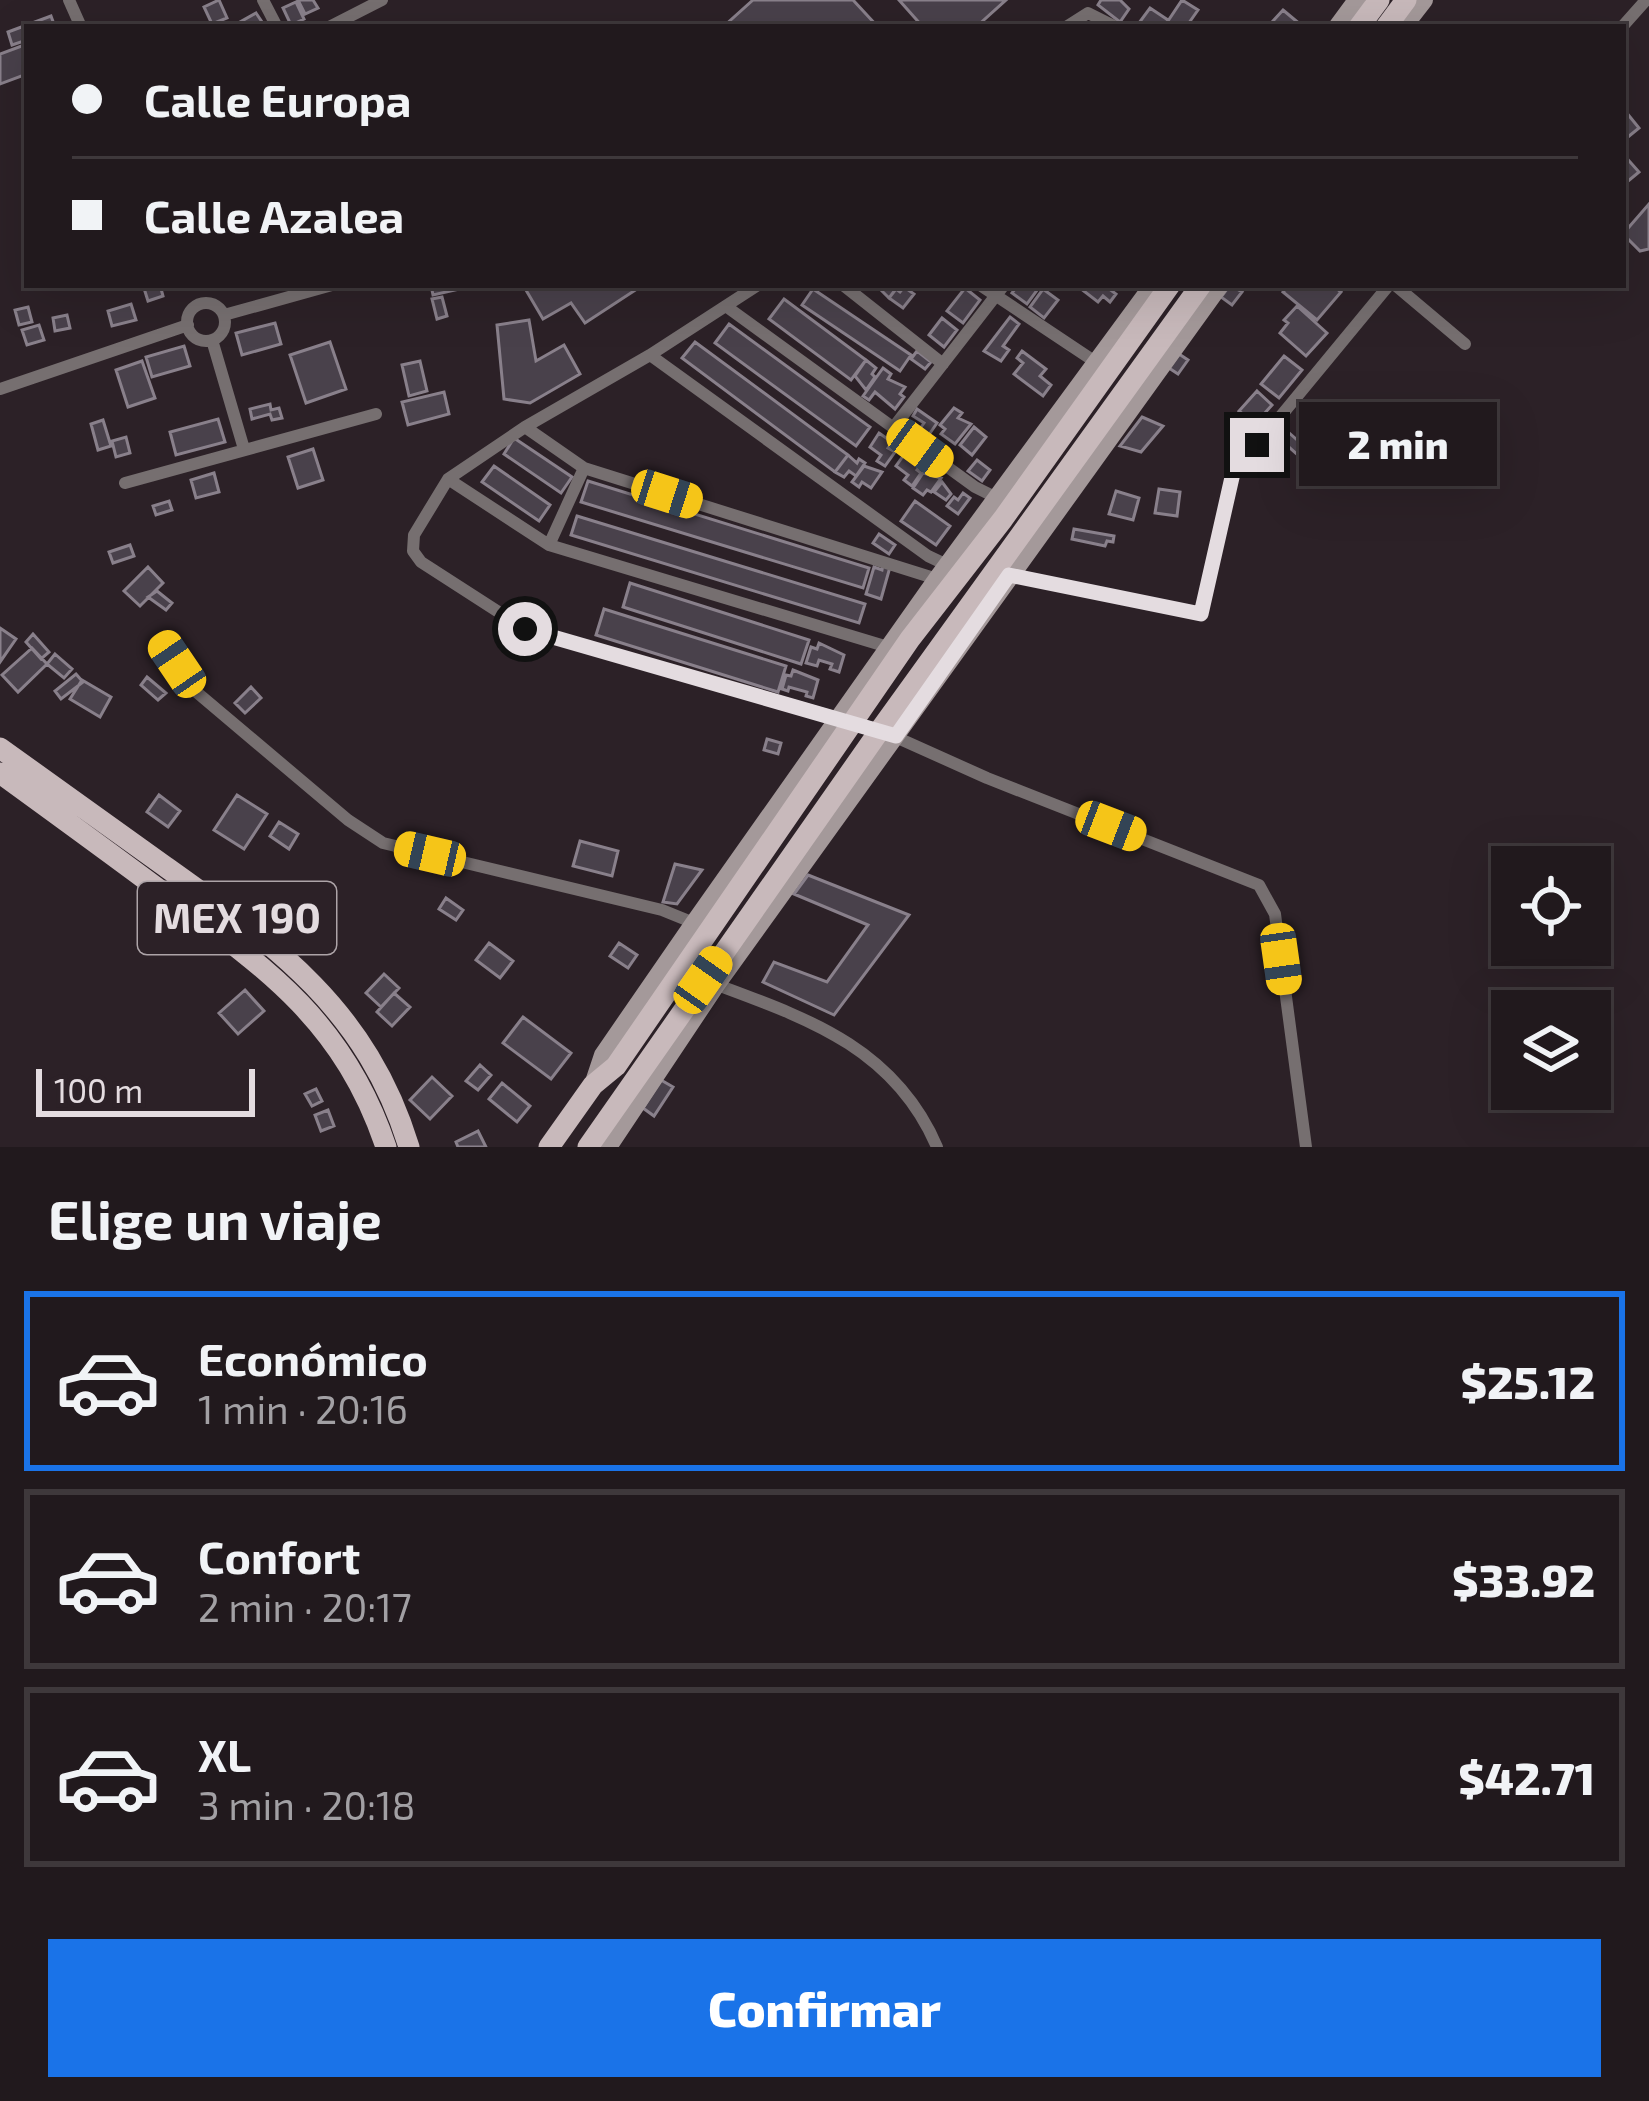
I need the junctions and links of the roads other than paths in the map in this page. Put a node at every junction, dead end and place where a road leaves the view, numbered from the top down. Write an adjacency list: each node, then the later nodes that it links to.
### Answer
1 (382, 0): 5 (street)
2 (1424, 0): 7 (street)
3 (1646, 0): 8 (street)
4 (1071, 22): 6 (street)
5 (335, 24)
6 (1110, 24)
7 (1405, 24)
8 (1625, 24)
9 (754, 288): 19 (street)
10 (847, 288): 26 (street)
11 (1152, 288): 25 (street)
12 (1168, 288): 41 (main road)
13 (1199, 288): 42 (main road)
14 (1218, 288): 38 (street)
15 (1389, 288): 38 (street)
16 (1396, 288): 23 (street)
17 (303, 289): 20 (street)
18 (999, 291): 25 (street); 26 (street)
19 (728, 307): 24 (street); 30 (street)
20 (224, 315): 21 (street); 22 (street)
21 (188, 325): 22 (street); 27 (street)
22 (212, 340): 31 (street)
23 (1465, 344)
24 (650, 355): 29 (street); 37 (street)
25 (1097, 363): 35 (street)
26 (943, 364): 30 (street)
27 (0, 389)
28 (376, 414): 31 (street)
29 (524, 427): 32 (street); 33 (street)
30 (893, 428): 35 (street)
31 (244, 449): 34 (street)
32 (584, 468): 36 (street); 37 (street)
33 (448, 479): 36 (street); 41 (street)
34 (125, 483)
35 (999, 499): 37 (street)
36 (549, 545): 40 (street)
37 (942, 572): 40 (street)
38 (1009, 575): 42 (street)
39 (160, 639): 45 (street)
40 (888, 647): 41 (street)
41 (846, 720): 42 (street); 45 (street); 46 (main road)
42 (888, 733): 47 (main road); 55 (street)
43 (0, 748): 50 (main road, MEX 190)
44 (0, 773): 49 (main road, MEX 190)
45 (694, 923): 48 (street)
46 (681, 971): 47 (street); 48 (main road)
47 (710, 982): 52 (main road); 53 (street); 54 (street)
48 (593, 1085): 51 (main road)
49 (386, 1147)
50 (409, 1147)
51 (549, 1147)
52 (588, 1147)
53 (608, 1147)
54 (937, 1147)
55 (1306, 1147)

